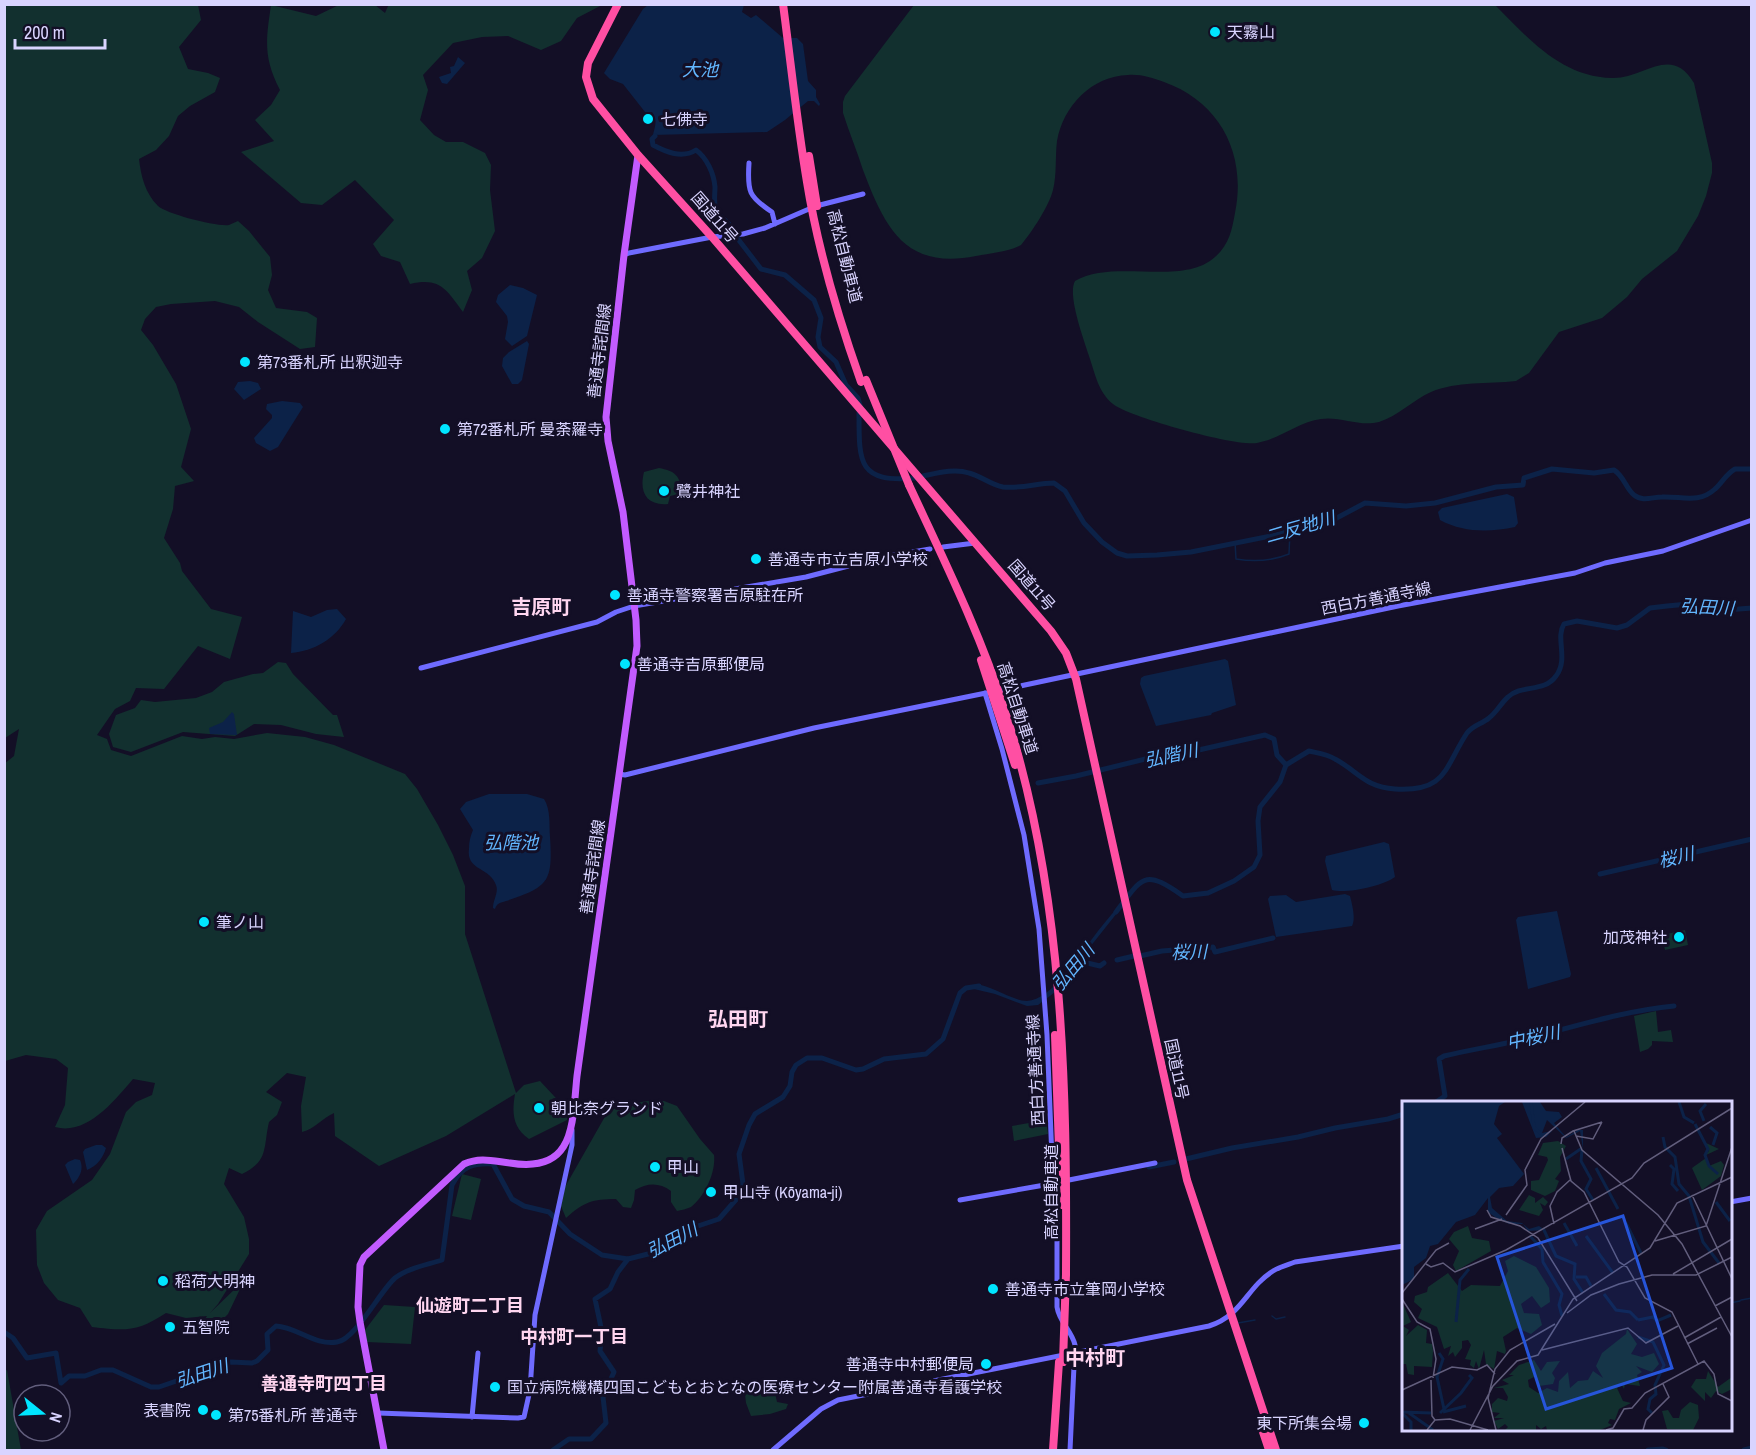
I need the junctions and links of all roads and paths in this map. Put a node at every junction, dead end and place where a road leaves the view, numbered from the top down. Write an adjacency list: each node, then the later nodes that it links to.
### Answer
1 (618, 4): 5 (highway, 国道11号)
2 (783, 4): 4 (highway, 高松自動車道)
3 (788, 4): 4 (highway, 高松自動車道)
4 (789, 34): 35 (highway, 高松自動車道, bridge)
5 (638, 155): 11 (highway, 国道11号); 12 (main road, 善通寺詫間線)
6 (749, 163): 10 (main road)
7 (863, 194): 8 (main road)
8 (819, 205)
9 (809, 209): 10 (main road)
10 (775, 224): 11 (main road)
11 (712, 237): 12 (main road); 14 (highway, 国道11号)
12 (624, 255): 17 (main road, 善通寺詫間線)
13 (1752, 520): 19 (main road, 西白方善通寺線)
14 (975, 543): 15 (main road); 19 (highway, 国道11号)
15 (943, 547)
16 (930, 549): 17 (main road)
17 (634, 606): 18 (main road); 21 (main road, 善通寺詫間線)
18 (421, 668)
19 (1075, 673): 20 (main road, 西白方善通寺線); 32 (highway, 国道11号)
20 (1001, 690)
21 (619, 774): 22 (main road, 善通寺詫間線); 27 (main road, 西白方善通寺線)
22 (572, 1130): 23 (main road, 善通寺詫間線); 24 (main road)
23 (561, 1150): 24 (main road); 36 (main road)
24 (569, 1157): 37 (main road)
25 (1155, 1163): 26 (main road)
26 (1069, 1180)
27 (1055, 1183): 29 (main road); 34 (main road, 西白方善通寺線)
28 (1752, 1198): 30 (main road)
29 (960, 1200)
30 (1732, 1202)
31 (1402, 1246): 32 (main road)
32 (1231, 1316): 34 (main road); 43 (highway, 国道11号); 44 (highway, 国道11号)
33 (478, 1353): 37 (main road)
34 (1076, 1353): 39 (main road); 42 (main road, 西白方善通寺線)
35 (1061, 1362): 40 (highway, 高松自動車道); 41 (highway, 高松自動車道)
36 (378, 1413): 37 (main road); 38 (main road)
37 (472, 1417)
38 (384, 1450)
39 (772, 1450)
40 (1053, 1450)
41 (1058, 1450)
42 (1070, 1450)
43 (1269, 1450)
44 (1275, 1450)

